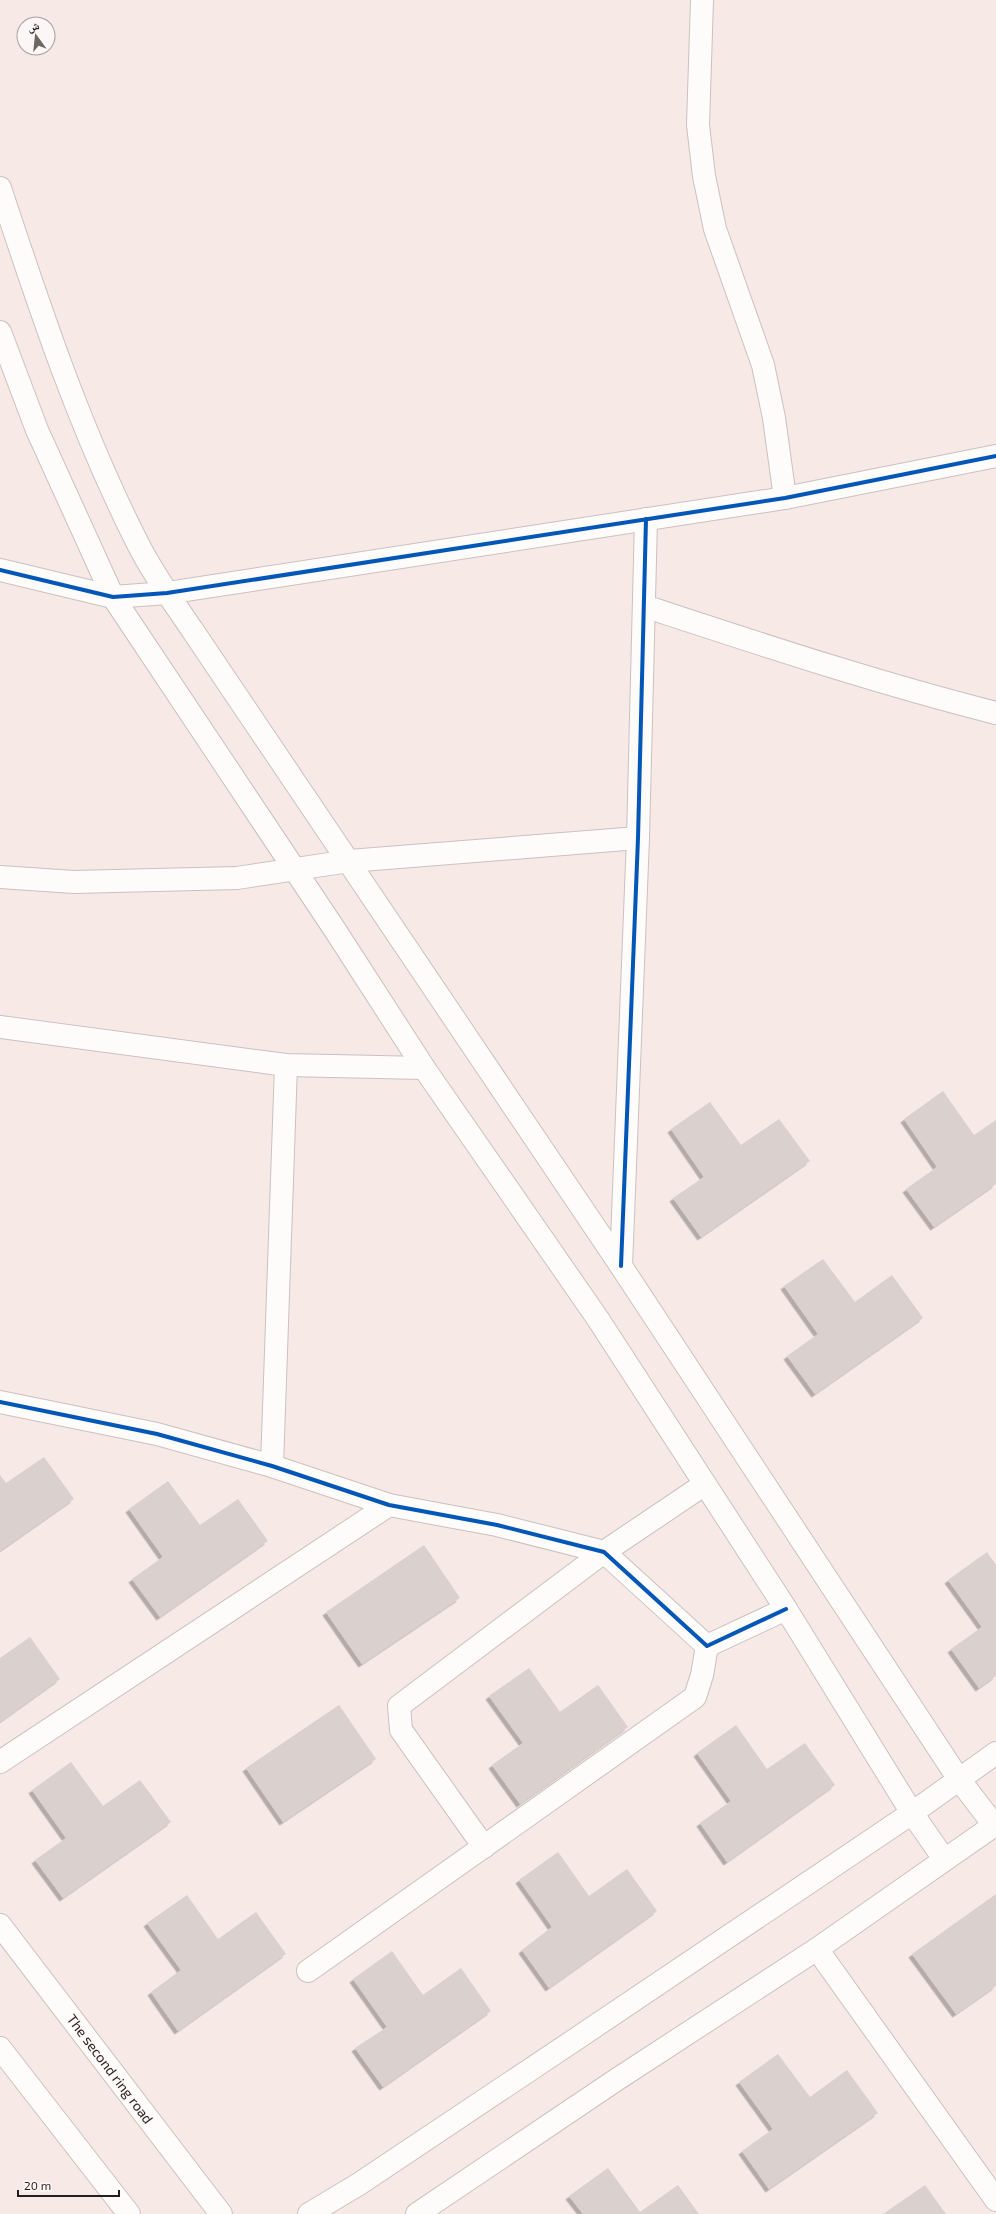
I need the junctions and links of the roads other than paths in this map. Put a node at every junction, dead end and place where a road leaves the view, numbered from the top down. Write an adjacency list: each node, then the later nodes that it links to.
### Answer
1 (702, 0): 5 (street)
2 (0, 188): 8 (street)
3 (0, 332): 9 (street)
4 (996, 456): 5 (street)
5 (785, 498): 6 (street)
6 (646, 519): 8 (street); 10 (street)
7 (0, 570): 9 (street)
8 (167, 593): 9 (street); 13 (street)
9 (113, 597): 14 (street)
10 (644, 606): 11 (street); 12 (street)
11 (996, 713)
12 (638, 838): 13 (street); 19 (street)
13 (349, 861): 14 (street); 19 (street)
14 (294, 870): 15 (street); 18 (street)
15 (0, 877)
16 (0, 1027): 17 (street)
17 (286, 1065): 18 (street); 21 (street)
18 (424, 1068): 22 (street)
19 (621, 1266): 29 (street)
20 (0, 1402): 21 (street)
21 (272, 1466): 23 (street)
22 (705, 1484): 24 (street); 25 (street)
23 (389, 1505): 24 (street); 28 (street)
24 (604, 1552): 26 (street); 32 (street)
25 (786, 1609): 26 (street); 30 (street)
26 (707, 1646): 32 (street)
27 (996, 1753): 29 (street)
28 (0, 1762)
29 (958, 1778): 30 (street); 31 (street)
30 (912, 1813): 33 (street); 41 (street)
31 (995, 1825): 33 (street)
32 (484, 1847): 36 (street)
33 (944, 1859): 35 (street)
34 (0, 1924): 40 (street, The second ring road)
35 (817, 1949): 38 (street); 42 (street)
36 (308, 1970)
37 (0, 2048): 39 (street)
38 (996, 2200)
39 (129, 2214)
40 (221, 2214)
41 (309, 2214)
42 (417, 2214)

